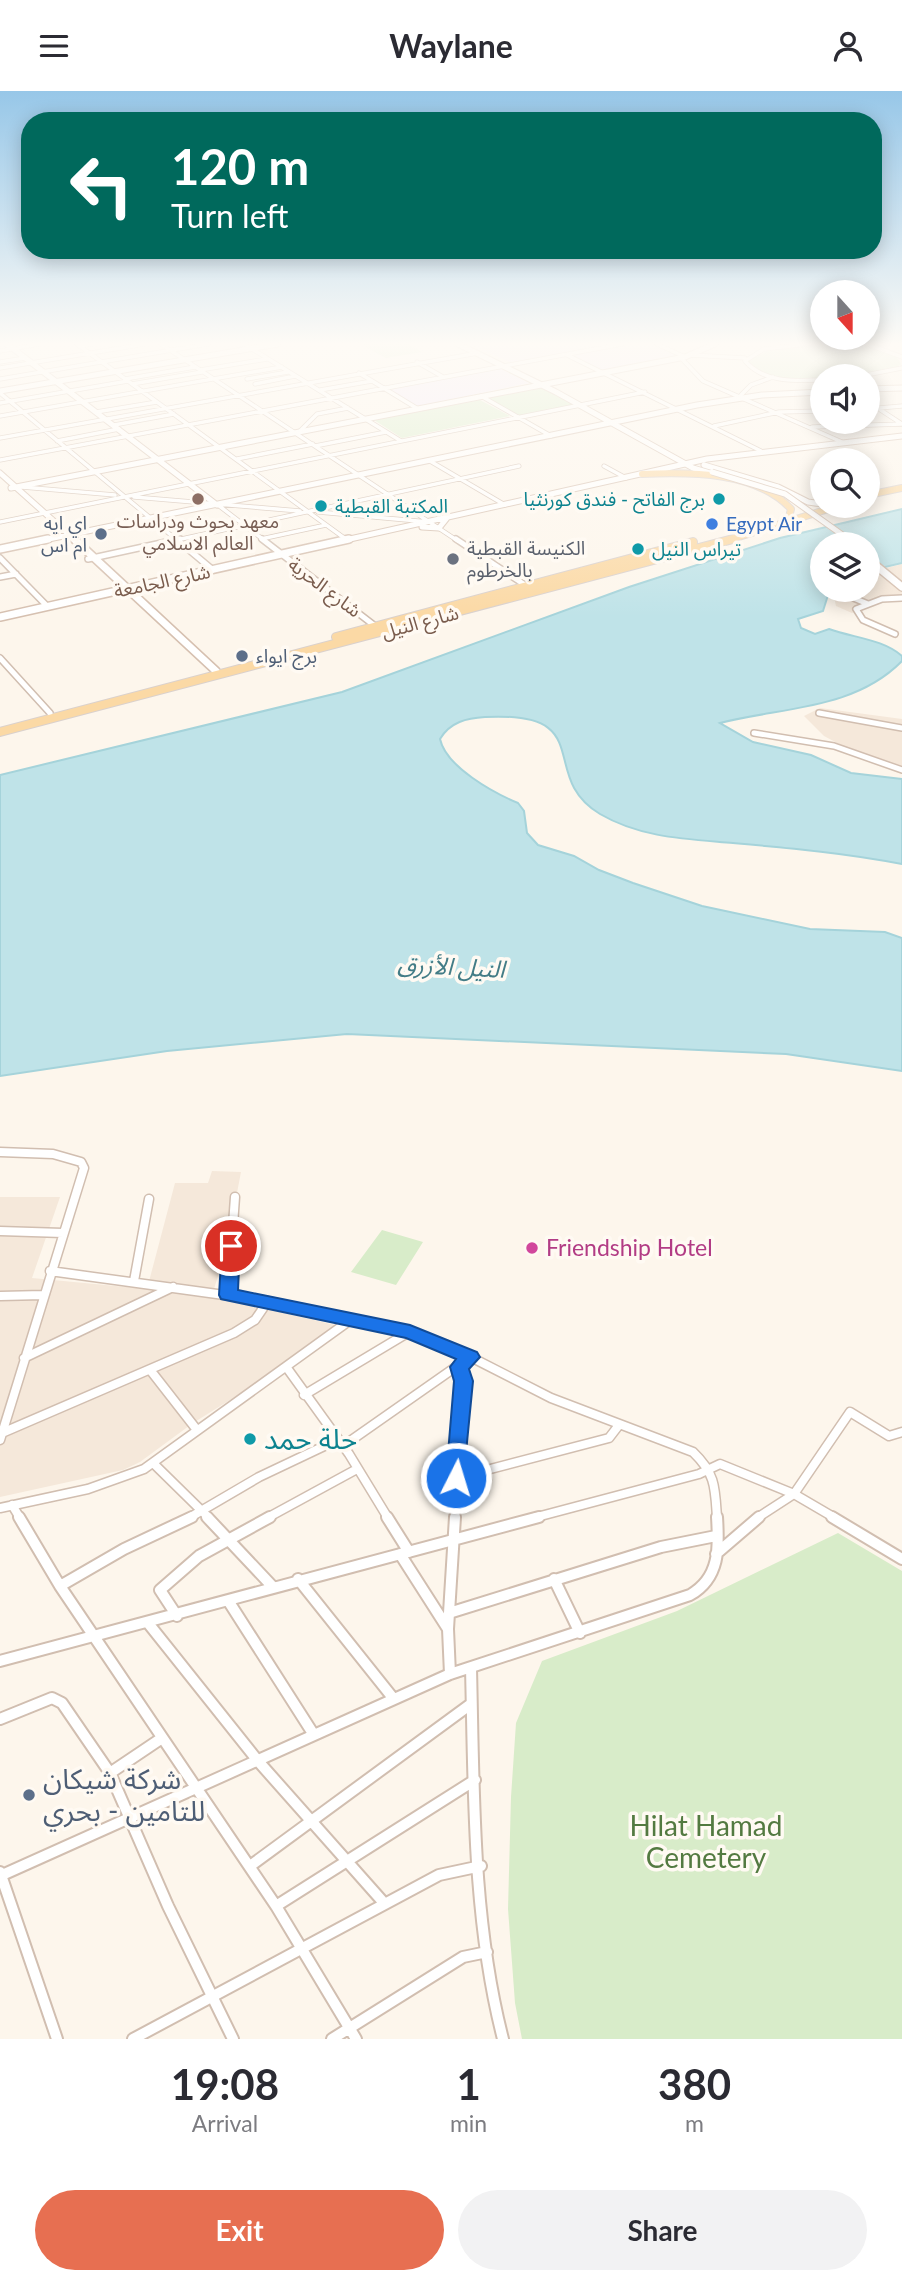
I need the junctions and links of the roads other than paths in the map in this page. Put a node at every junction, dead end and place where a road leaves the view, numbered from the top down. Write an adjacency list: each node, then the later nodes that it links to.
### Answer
1 (50, 435): 17 (street)
2 (83, 435): 17 (street)
3 (134, 435): 14 (street)
4 (203, 435): 22 (street)
5 (287, 435): 22 (street)
6 (300, 435): 21 (street)
7 (370, 435): 21 (street)
8 (391, 435): 18 (street)
9 (432, 435): 18 (street)
10 (556, 435): 15 (street)
11 (636, 435): 31 (street)
12 (731, 435): 24 (street)
13 (827, 435): 19 (street)
14 (128, 436): 23 (street); 29 (street, شارع الحرية)
15 (551, 436): 30 (street)
16 (902, 436): 19 (street, شارع الجامعة)
17 (57, 441): 23 (street)
18 (401, 441): 26 (street)
19 (842, 442): 24 (street, شارع الجامعة)
20 (29, 444): 25 (street)
21 (314, 445): 26 (street); 27 (street)
22 (220, 447): 27 (street); 29 (street)
23 (65, 448): 25 (street); 35 (street)
24 (761, 451): 31 (street, شارع الجامعة)
25 (35, 453): 28 (street)
26 (330, 456): 36 (street); 40 (street)
27 (237, 459): 36 (street)
28 (0, 460)
29 (157, 460): 35 (street); 43 (street, شارع الحرية)
30 (430, 461): 40 (street); 42 (street)
31 (692, 463): 34 (street, شارع الجامعة); 37 (street); 37 (street); 50 (street)
32 (604, 465): 41 (street)
33 (519, 467): 42 (street)
34 (662, 470): 37 (street); 38 (street, شارع الجامعة)
35 (95, 471): 44 (street); 49 (street)
36 (254, 471): 43 (street); 46 (street)
37 (705, 472): 38 (main road); 57 (main road); 66 (street, bridge)
38 (642, 474): 41 (street, شارع الجامعة)
39 (1, 475): 44 (street)
40 (359, 475): 46 (street); 48 (street)
41 (626, 478): 52 (street, شارع الجامعة)
42 (461, 479): 48 (street); 52 (street)
43 (188, 483): 49 (street); 51 (street, شارع الحرية)
44 (15, 487): 49 (street); 55 (street)
45 (901, 489): 47 (main road)
46 (282, 491): 51 (street); 54 (street)
47 (880, 494)
48 (389, 495): 54 (street); 61 (street)
49 (124, 496): 51 (street); 55 (street); 58 (street)
50 (810, 502)
51 (217, 505): 54 (street); 58 (street); 63 (street, شارع الحرية)
52 (505, 505): 59 (street, شارع الجامعة)
53 (810, 509): 57 (main road, شارع النيل)
54 (310, 512): 61 (street); 62 (street); 63 (street)
55 (42, 513): 60 (street); 67 (street)
56 (810, 516): 91 (main road, شارع النيل)
57 (789, 517): 80 (main road, شارع النيل)
58 (151, 518): 67 (street); 69 (street)
59 (447, 518): 61 (street, شارع الجامعة); 65 (street)
60 (0, 522)
61 (429, 522): 64 (street, شارع الجامعة); 65 (street)
62 (326, 525): 68 (street); 70 (street)
63 (244, 526): 68 (street, شارع الحرية); 69 (street)
64 (411, 526): 65 (street); 70 (street, شارع الجامعة)
65 (439, 528): 80 (street)
66 (835, 532)
67 (66, 536): 71 (street); 74 (street)
68 (261, 538): 72 (street, شارع الحرية)
69 (177, 540): 74 (street); 76 (street)
70 (347, 540): 72 (street, شارع الجامعة)
71 (0, 549)
72 (282, 554): 76 (street, شارع الجامعة); 87 (street, شارع الحرية)
73 (0, 558): 77 (street)
74 (91, 558): 81 (street)
75 (880, 567): 79 (street)
76 (213, 570): 81 (street, شارع الجامعة)
77 (16, 574): 78 (street); 85 (street)
78 (0, 577)
79 (902, 584)
80 (525, 585): 87 (main road, شارع النيل)
81 (125, 590): 85 (street, شارع الجامعة); 90 (street)
82 (902, 599): 84 (street)
83 (864, 602): 84 (street)
84 (869, 604): 88 (street)
85 (47, 606): 86 (street, شارع الجامعة)
86 (0, 617)
87 (375, 626): 90 (main road, شارع النيل)
88 (895, 633)
89 (0, 658): 92 (street)
90 (210, 669): 91 (main road, شارع النيل)
91 (145, 692): 92 (main road, شارع النيل); 96 (main road, شارع النيل)
92 (50, 713): 94 (main road, شارع النيل)
93 (818, 713): 95 (street)
94 (0, 726)
95 (902, 728)
96 (0, 732)
97 (754, 733): 98 (street)
98 (902, 770)
99 (0, 1152): 103 (street)
100 (234, 1197): 108 (street)
101 (149, 1199): 105 (street)
102 (0, 1231): 103 (street)
103 (63, 1233): 104 (street)
104 (50, 1271): 105 (street); 107 (street)
105 (134, 1281): 106 (street)
106 (173, 1286): 108 (street); 114 (street)
107 (43, 1295): 109 (street); 114 (street)
108 (228, 1295): 110 (street)
109 (0, 1296)
110 (268, 1301): 111 (street); 117 (street)
111 (349, 1321): 112 (street); 116 (street)
112 (410, 1332): 113 (street); 118 (street)
113 (470, 1357): 115 (street); 119 (street)
114 (24, 1358): 122 (street)
115 (459, 1367): 123 (street); 127 (street)
116 (287, 1368): 118 (street); 120 (street)
117 (151, 1371): 120 (street); 122 (street)
118 (304, 1395): 123 (street)
119 (620, 1425): 125 (street); 127 (street)
120 (197, 1430): 124 (street)
121 (902, 1432): 128 (street)
122 (1, 1436)
123 (340, 1443): 126 (street); 130 (street)
124 (153, 1463): 129 (street); 130 (street)
125 (709, 1468): 128 (street); 131 (street); 133 (street)
126 (357, 1469): 132 (street); 134 (street)
127 (456, 1478): 133 (street)
128 (794, 1494): 135 (street); 136 (street)
129 (6, 1507): 139 (street)
130 (199, 1512): 132 (street); 139 (street)
131 (716, 1536): 135 (street); 138 (street)
132 (230, 1539): 140 (street); 143 (street)
133 (454, 1541): 134 (street); 142 (street)
134 (404, 1553): 137 (street); 145 (street)
135 (716, 1554): 146 (street)
136 (902, 1559)
137 (298, 1579): 140 (street); 151 (street)
138 (554, 1579): 142 (street); 146 (street)
139 (60, 1586): 147 (street)
140 (272, 1586): 141 (street)
141 (229, 1602): 143 (street); 154 (street)
142 (449, 1613): 145 (street)
143 (177, 1616): 144 (street)
144 (148, 1623): 147 (street); 156 (street)
145 (448, 1629): 150 (street)
146 (580, 1633): 149 (street)
147 (95, 1637): 148 (street); 155 (street)
148 (0, 1661)
149 (471, 1668): 150 (street); 152 (street)
150 (450, 1674): 151 (street)
151 (393, 1698): 154 (street)
152 (471, 1704): 158 (street); 161 (street)
153 (1, 1716): 157 (street)
154 (314, 1735): 156 (street)
155 (162, 1738): 157 (street); 159 (street)
156 (258, 1761): 159 (street); 161 (street)
157 (110, 1773): 160 (street)
158 (475, 1780): 162 (street); 164 (street)
159 (196, 1789): 160 (street); 163 (street)
160 (131, 1818): 165 (street); 170 (street)
161 (314, 1821): 162 (street); 163 (street)
162 (348, 1861): 166 (street); 167 (street)
163 (250, 1866): 167 (street)
164 (481, 1866): 166 (street); 169 (street)
165 (0, 1874): 172 (street)
166 (384, 1903): 168 (street)
167 (276, 1906): 168 (street)
168 (302, 1949): 170 (street); 171 (street)
169 (487, 1952): 171 (street); 176 (street)
170 (213, 1998): 173 (street); 174 (street)
171 (353, 2034): 175 (street)
172 (57, 2039)
173 (133, 2039)
174 (233, 2039)
175 (332, 2039)
176 (503, 2039)

